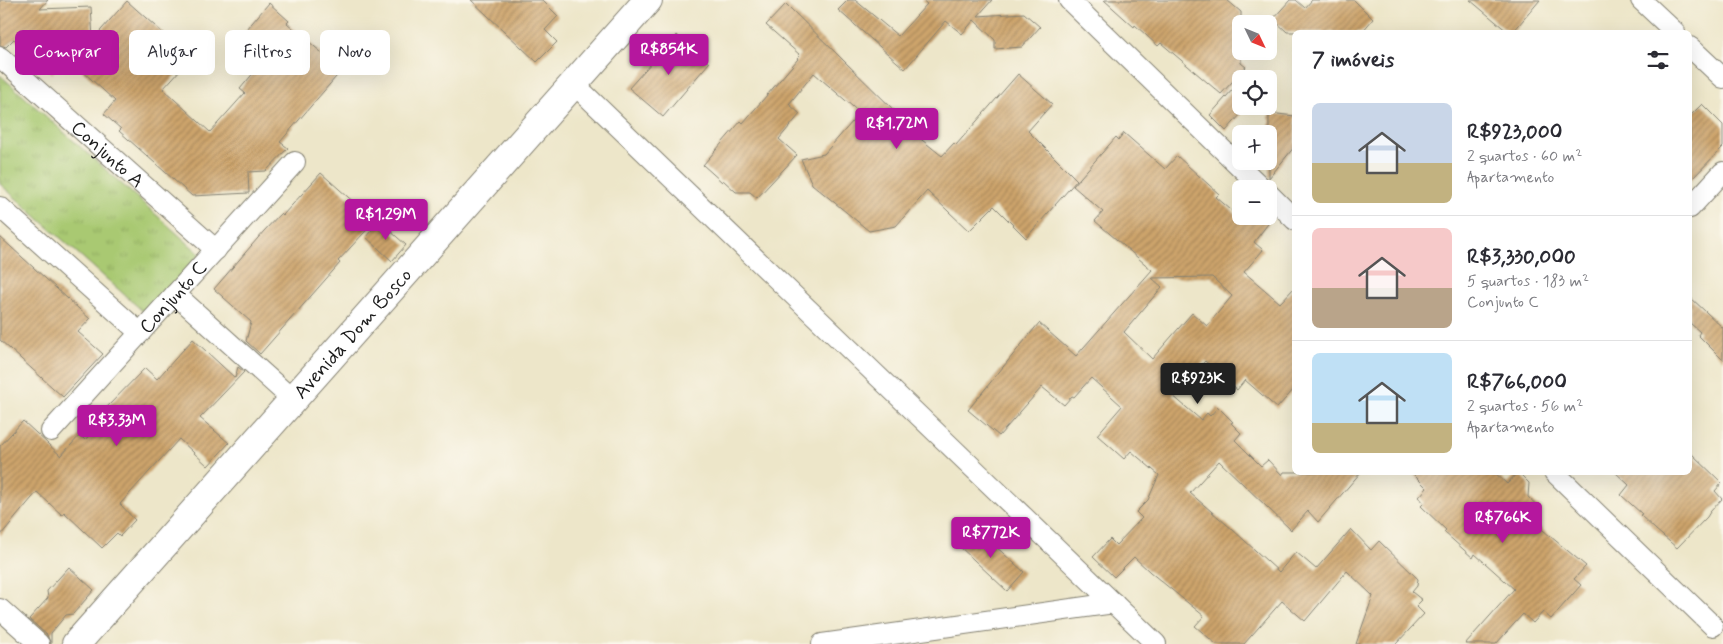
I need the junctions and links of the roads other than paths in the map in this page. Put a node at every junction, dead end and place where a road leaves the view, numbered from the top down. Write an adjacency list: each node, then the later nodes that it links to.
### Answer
1 (648, 0): 8 (street, Avenida Dom Bosco)
2 (1069, 0): 11 (street)
3 (1641, 0): 4 (street)
4 (1673, 30)
5 (1692, 49): 7 (street)
6 (0, 57): 16 (street, Conjunto A)
7 (1723, 78)
8 (574, 83): 19 (street, Avenida Dom Bosco); 22 (street)
9 (295, 162): 16 (street, Conjunto C)
10 (1723, 172): 13 (street)
11 (1254, 180)
12 (1277, 202): 15 (street)
13 (1692, 206)
14 (0, 207): 18 (street)
15 (1292, 217)
16 (216, 250): 17 (street, Conjunto C)
17 (175, 294): 18 (street, Conjunto C); 19 (street)
18 (140, 333): 20 (street, Conjunto C)
19 (293, 400): 26 (street, Avenida Dom Bosco)
20 (51, 431)
21 (1557, 475): 24 (street)
22 (1114, 603): 27 (street); 28 (street)
23 (0, 609): 25 (street)
24 (1713, 626)
25 (39, 644)
26 (76, 644)
27 (822, 644)
28 (1156, 644)

